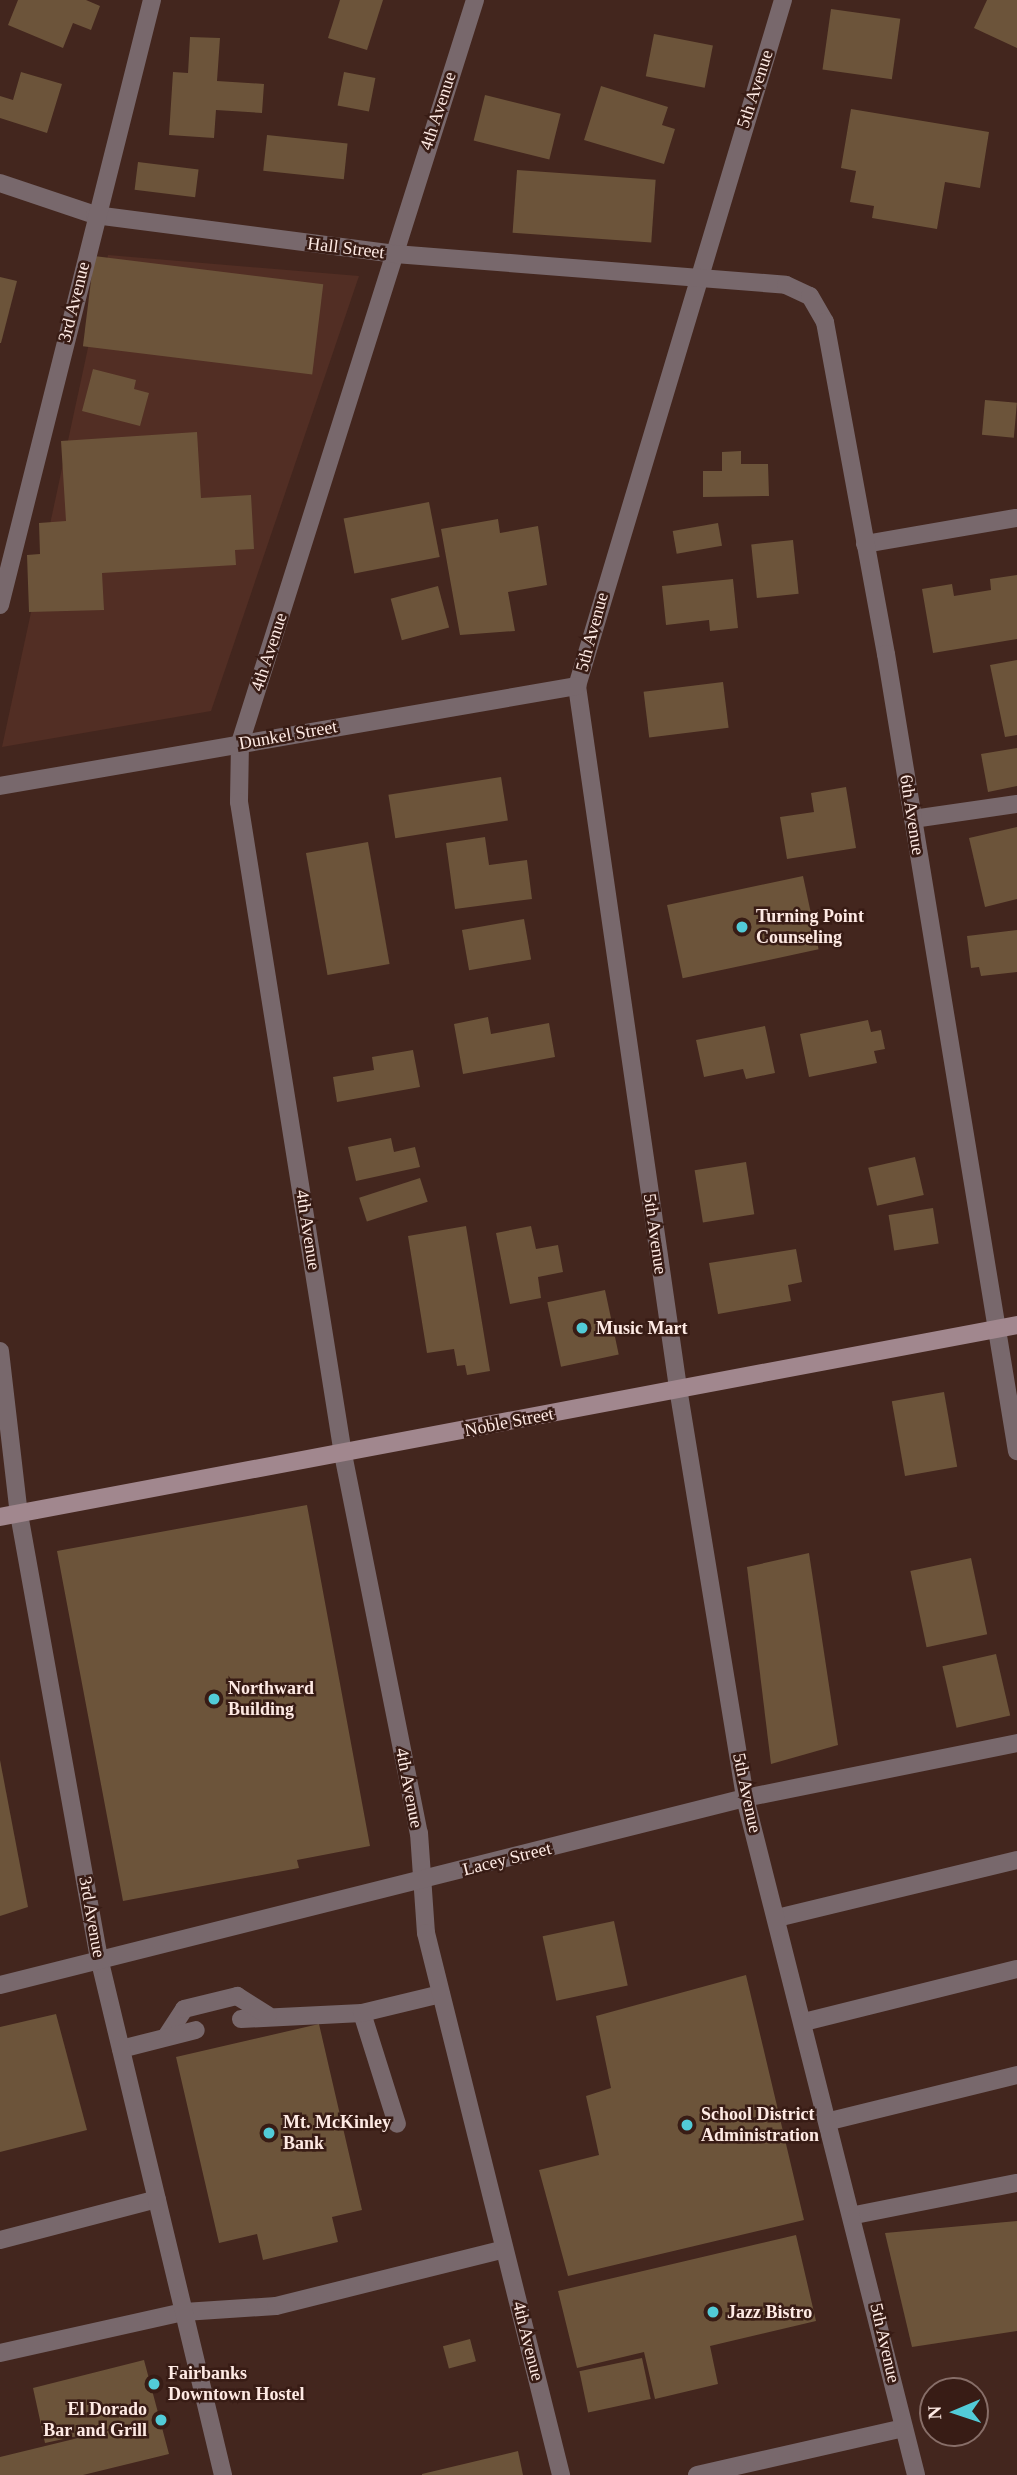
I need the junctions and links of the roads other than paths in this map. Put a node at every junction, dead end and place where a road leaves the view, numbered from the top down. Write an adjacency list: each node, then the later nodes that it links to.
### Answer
1 (152, 0): 5 (street, 3rd Avenue)
2 (475, 0): 6 (street, 4th Avenue)
3 (783, 0): 7 (street, 5th Avenue)
4 (0, 183): 5 (street, Hall Street)
5 (95, 215): 6 (street, Hall Street); 10 (street, 3rd Avenue)
6 (395, 254): 7 (street, Hall Street); 12 (street, 4th Avenue)
7 (699, 278): 9 (street, 6th Avenue); 11 (street, 5th Avenue)
8 (1016, 518): 9 (street)
9 (865, 544): 15 (street, 6th Avenue)
10 (0, 605)
11 (577, 686): 12 (street, Dunkel Street); 19 (street, 5th Avenue)
12 (240, 743): 13 (street, Dunkel Street); 21 (street, 4th Avenue)
13 (0, 786)
14 (1017, 804): 15 (street)
15 (913, 819): 17 (street, 6th Avenue)
16 (1017, 1325): 17 (street, Noble Street)
17 (995, 1329): 19 (street, Noble Street); 20 (street, 6th Avenue)
18 (0, 1351): 22 (street, 3rd Avenue)
19 (678, 1388): 21 (street, Noble Street); 25 (street, 5th Avenue)
20 (1017, 1451)
21 (343, 1454): 22 (street, Noble Street); 27 (street, 4th Avenue)
22 (19, 1514): 23 (street, Noble Street); 29 (street, 3rd Avenue)
23 (0, 1517)
24 (1017, 1743): 25 (street, Lacey Street)
25 (745, 1798): 27 (street, Lacey Street); 28 (street, 5th Avenue)
26 (1017, 1860): 28 (street)
27 (422, 1881): 29 (street, Lacey Street); 32 (street, 4th Avenue)
28 (777, 1917): 36 (street, 5th Avenue)
29 (100, 1962): 31 (street, Lacey Street); 39 (street, 3rd Avenue)
30 (1017, 1969): 36 (street)
31 (0, 1985)
32 (441, 1994): 33 (street); 47 (street, 4th Avenue)
33 (362, 2013): 34 (street); 42 (street)
34 (268, 2015): 35 (street); 38 (street)
35 (241, 2020)
36 (804, 2022): 41 (street, 5th Avenue)
37 (197, 2030): 38 (street)
38 (166, 2037): 39 (street)
39 (121, 2049): 44 (street, 3rd Avenue)
40 (1017, 2075): 41 (street)
41 (830, 2121): 45 (street, 5th Avenue)
42 (397, 2124)
43 (1017, 2183): 45 (street)
44 (157, 2199): 46 (street); 48 (street, 3rd Avenue)
45 (855, 2215): 50 (street, 5th Avenue)
46 (0, 2241)
47 (505, 2249): 48 (street); 52 (street, 4th Avenue)
48 (184, 2312): 49 (street); 51 (street, 3rd Avenue)
49 (0, 2353)
50 (904, 2428): 53 (street); 54 (street, 5th Avenue)
51 (223, 2475)
52 (561, 2475)
53 (697, 2475)
54 (916, 2475)

